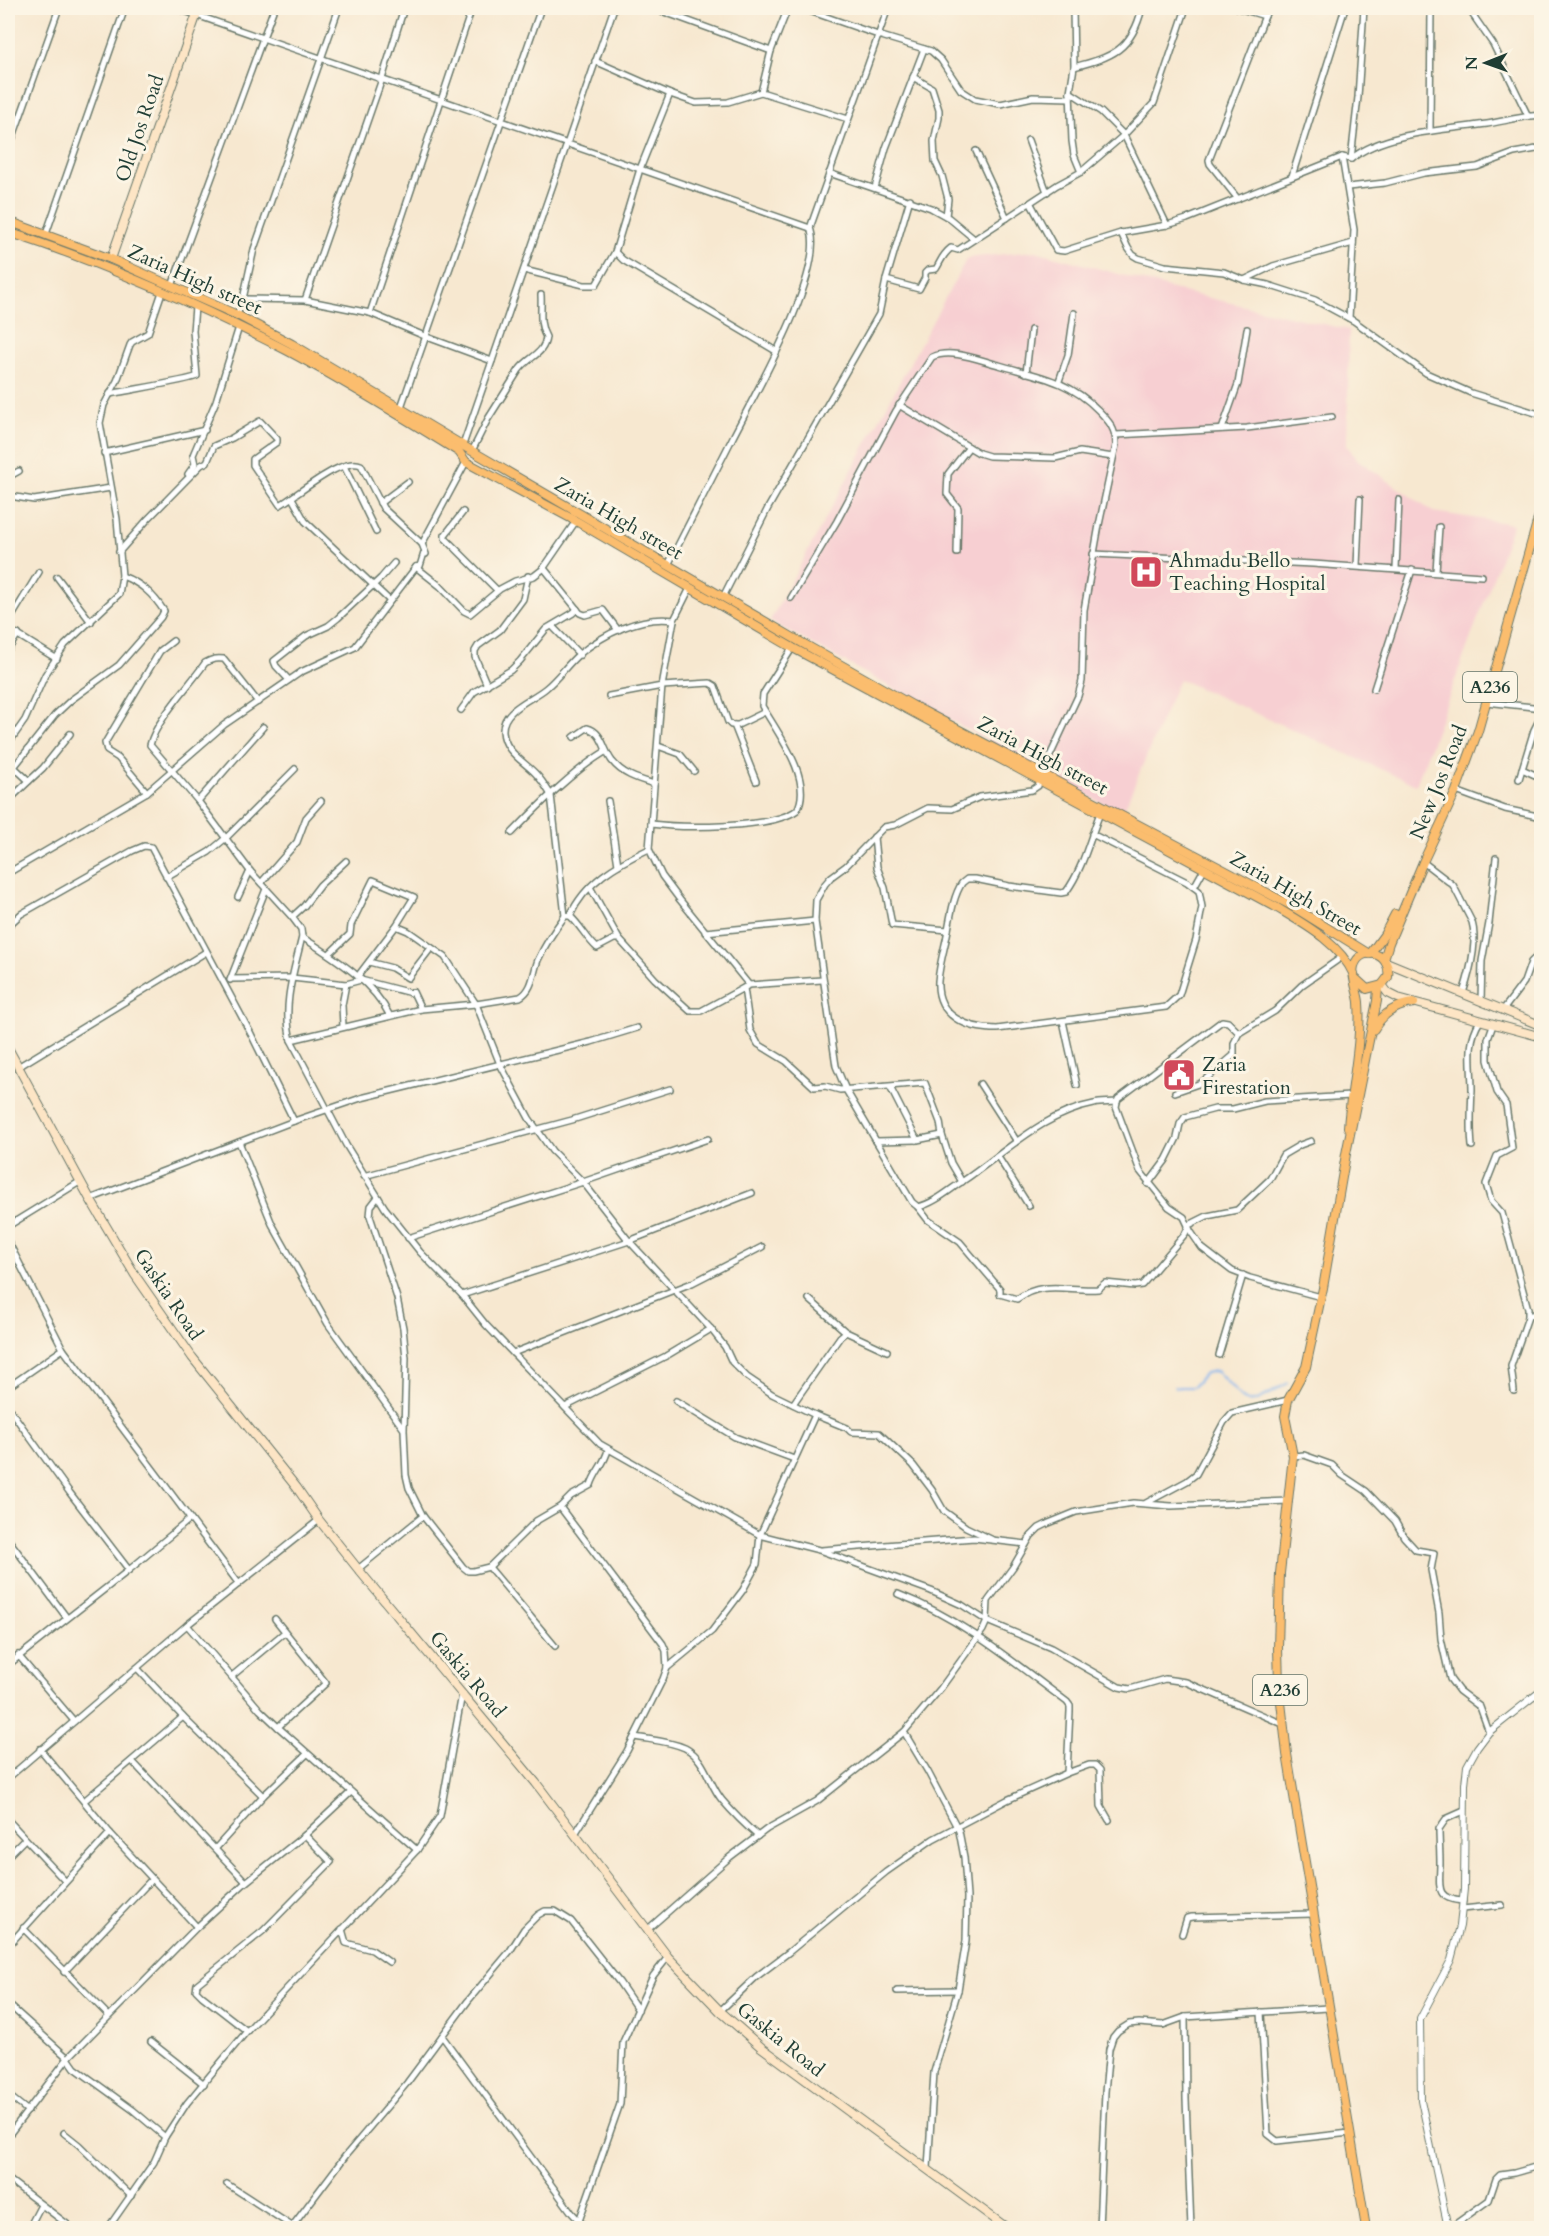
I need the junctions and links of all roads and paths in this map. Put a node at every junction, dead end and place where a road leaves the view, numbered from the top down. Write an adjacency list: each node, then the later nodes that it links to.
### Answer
1 (59, 8): 47 (street)
2 (125, 8): 68 (street)
3 (176, 8): 23 (street)
4 (274, 8): 26 (street)
5 (339, 8): 29 (street)
6 (404, 8): 33 (street)
7 (472, 8): 37 (street)
8 (541, 8): 41 (street)
9 (614, 8): 30 (street)
10 (653, 8): 28 (street)
11 (788, 8): 28 (street)
12 (801, 8): 25 (street)
13 (888, 8): 25 (street)
14 (1073, 8): 31 (street)
15 (1142, 8): 31 (street)
16 (1186, 8): 43 (street)
17 (1238, 8): 24 (street)
18 (1268, 8): 24 (street)
19 (1345, 8): 54 (street)
20 (1364, 8): 50 (street)
21 (1431, 8): 42 (street)
22 (1468, 8): 39 (street)
23 (198, 11): 26 (street); 72 (main road, Old Jos Road)
24 (1264, 16): 59 (street)
25 (878, 35): 27 (street); 40 (street)
26 (264, 38): 29 (street); 76 (street)
27 (924, 49): 32 (street); 36 (street)
28 (771, 51): 34 (street)
29 (322, 57): 33 (street); 79 (street)
30 (595, 61): 35 (street); 45 (street)
31 (1074, 67): 36 (street)
32 (913, 77): 56 (street); 61 (street)
33 (382, 79): 37 (street); 80 (street)
34 (761, 92): 35 (street); 40 (street)
35 (670, 94): 51 (street)
36 (1070, 95): 43 (street); 52 (street)
37 (442, 100): 41 (street); 82 (street)
38 (1542, 115): 39 (street)
39 (1528, 116): 42 (street)
40 (848, 119): 53 (street)
41 (502, 120): 45 (street); 89 (street)
42 (1431, 130): 50 (street)
43 (1124, 135): 52 (street); 64 (street)
44 (1028, 140): 57 (street)
45 (567, 144): 51 (street); 73 (street)
46 (1542, 148): 55 (street)
47 (8, 151)
48 (976, 151): 62 (street)
49 (1342, 157): 50 (street); 54 (street); 55 (street)
50 (1351, 159)
51 (640, 169): 65 (street); 71 (street)
52 (1081, 172): 57 (street)
53 (829, 173): 56 (street); 65 (street)
54 (1292, 176): 59 (street)
55 (1348, 187): 70 (street)
56 (875, 188): 58 (street)
57 (1047, 192): 60 (street)
58 (910, 199): 61 (street); 74 (street)
59 (1238, 199): 64 (street)
60 (1030, 204): 62 (street); 67 (street)
61 (946, 216): 69 (street)
62 (1007, 218): 69 (street)
63 (8, 221): 68 (main road, Zaria High street)
64 (1167, 225): 67 (street)
65 (810, 228): 90 (street)
66 (8, 232): 77 (main road, Zaria High street)
67 (1121, 233): 75 (street)
68 (46, 234): 72 (main road, Zaria High street)
69 (974, 238): 74 (street)
70 (1353, 243): 75 (street); 85 (street)
71 (615, 252): 73 (street); 90 (street)
72 (111, 259): 76 (main road, Zaria High street)
73 (524, 270): 91 (street)
74 (886, 280): 145 (street)
75 (1244, 280): 85 (street)
76 (172, 286): 84 (main road, Zaria High street)
77 (162, 292): 81 (main road, Zaria High street); 94 (street)
78 (541, 295): 104 (street)
79 (243, 299): 80 (street); 84 (street)
80 (305, 300): 82 (street)
81 (195, 307): 86 (main road, Zaria High street); 94 (street)
82 (370, 313): 89 (street)
83 (1074, 313): 93 (street)
84 (237, 315): 96 (main road, Zaria High street)
85 (1349, 318): 97 (street)
86 (239, 327): 96 (main road, Zaria High street); 100 (street)
87 (1247, 329): 99 (street)
88 (1031, 330): 92 (street)
89 (427, 337): 91 (street); 96 (street)
90 (776, 351): 130 (street)
91 (492, 361): 102 (street)
92 (1026, 373): 93 (street); 95 (street)
93 (1059, 381): 101 (street)
94 (110, 394): 105 (street)
95 (899, 405): 103 (street); 146 (street)
96 (400, 411): 102 (main road, Zaria High street); 107 (main road, Zaria High street)
97 (1542, 415)
98 (1332, 417): 99 (street)
99 (1222, 429): 101 (street)
100 (205, 430): 105 (street); 112 (street)
101 (1116, 435): 106 (street)
102 (463, 445): 104 (main road, Zaria High street)
103 (969, 447): 106 (street); 127 (street)
104 (472, 451): 130 (main road, Zaria High street)
105 (104, 453): 113 (street)
106 (1113, 458): 128 (street)
107 (466, 462): 122 (main road, Zaria High street); 125 (street)
108 (344, 466): 115 (street); 118 (street); 124 (street)
109 (19, 471): 110 (street)
110 (8, 477)
111 (408, 482): 118 (street)
112 (180, 485): 115 (street); 126 (street)
113 (111, 488): 114 (street); 126 (street)
114 (16, 497)
115 (292, 498): 142 (street)
116 (1360, 500): 131 (street)
117 (1399, 500): 134 (street)
118 (380, 503): 125 (street)
119 (1542, 505): 121 (main road, New Jos Road / A236)
120 (463, 513): 144 (street)
121 (1540, 516): 167 (main road, New Jos Road / A236)
122 (576, 521): 133 (street); 143 (main road, Zaria High street)
123 (1439, 526): 136 (street)
124 (376, 532)
125 (422, 544): 132 (street)
126 (119, 552): 138 (street)
127 (957, 553)
128 (1094, 554): 131 (street); 186 (street)
129 (394, 563): 142 (street)
130 (668, 565): 145 (main road, Zaria High street)
131 (1357, 566): 134 (street)
132 (416, 567): 144 (street); 147 (street)
133 (543, 567): 139 (street); 148 (street)
134 (1396, 569): 135 (street)
135 (1412, 570): 136 (street); 164 (street)
136 (1436, 572): 140 (street)
137 (39, 573): 151 (street)
138 (122, 576): 150 (street); 180 (street)
139 (528, 576): 144 (street); 162 (street)
140 (1482, 576)
141 (57, 578): 150 (street)
142 (373, 584): 147 (street); 161 (street)
143 (690, 588): 149 (street); 157 (main road, Zaria High street)
144 (497, 590)
145 (723, 597): 157 (main road, Zaria High street)
146 (791, 598)
147 (390, 601): 161 (street)
148 (577, 609): 152 (street); 154 (street)
149 (674, 620): 154 (street); 163 (street)
150 (91, 622): 160 (street)
151 (8, 623)
152 (552, 626): 159 (street); 162 (street)
153 (8, 628): 155 (street)
154 (618, 630): 159 (street)
155 (18, 634): 158 (street); 160 (street)
156 (173, 640): 192 (street)
157 (795, 644): 170 (street); 186 (main road, Zaria High street)
158 (8, 650)
159 (580, 655): 193 (street)
160 (57, 659): 176 (street)
161 (289, 680): 166 (street)
162 (486, 685): 169 (street)
163 (662, 686): 165 (street); 172 (street); 177 (street)
164 (1374, 689)
165 (609, 696)
166 (258, 702): 184 (street); 184 (street)
167 (1486, 702): 168 (street); 191 (main road, New Jos Road / A236)
168 (1542, 708)
169 (461, 710)
170 (765, 712): 172 (street); 200 (street)
171 (1542, 714): 182 (street)
172 (734, 725): 189 (street)
173 (263, 727): 195 (street)
174 (70, 734): 188 (street)
175 (574, 737): 178 (street)
176 (8, 744)
177 (658, 746): 183 (street); 190 (street)
178 (606, 751): 190 (street); 193 (street)
179 (8, 761): 180 (street)
180 (14, 767): 188 (street)
181 (296, 769): 204 (street)
182 (1522, 769): 185 (street); 187 (street)
183 (694, 771)
184 (173, 772): 192 (street); 195 (street)
185 (1542, 774)
186 (1041, 777): 198 (main road, Zaria High street); 203 (street); 210 (main road, Zaria High street)
187 (1519, 779)
188 (29, 781): 194 (street)
189 (756, 781)
190 (654, 784): 200 (street)
191 (1456, 791): 199 (street); 208 (main road, New Jos Road / A236)
192 (147, 792): 212 (street)
193 (551, 795): 201 (street); 219 (street)
194 (8, 801)
195 (198, 801): 204 (street)
196 (321, 801): 214 (street)
197 (608, 801): 209 (street)
198 (1100, 813): 202 (street); 210 (main road, Zaria High street)
199 (1542, 817)
200 (651, 824): 205 (street)
201 (512, 833)
202 (1092, 834): 216 (street); 224 (street)
203 (874, 837): 221 (street); 224 (street)
204 (226, 838): 211 (street); 213 (street)
205 (649, 849): 209 (street); 225 (street)
206 (1496, 858): 246 (street)
207 (346, 861): 220 (street)
208 (1423, 863): 232 (main road, New Jos Road / A236); 234 (main road, New Jos Road / A236); 245 (street)
209 (618, 865): 215 (street)
210 (1205, 865): 216 (street); 232 (main road, Zaria High Street); 233 (main road, Zaria High Street)
211 (250, 871): 214 (street); 218 (street)
212 (8, 873)
213 (166, 877): 222 (street); 230 (street)
214 (261, 883): 217 (street)
215 (590, 886): 219 (street); 227 (street)
216 (1194, 887): 252 (street)
217 (266, 889): 220 (street); 239 (street)
218 (238, 897)
219 (568, 916): 227 (street); 248 (street)
220 (292, 917): 226 (street)
221 (815, 921): 225 (street); 240 (street)
222 (8, 926)
223 (396, 926): 228 (street); 231 (street); 235 (street)
224 (948, 930): 252 (street)
225 (705, 932): 243 (street)
226 (302, 937): 231 (street); 236 (street)
227 (619, 939): 243 (street)
228 (431, 948): 235 (street); 248 (street)
229 (1542, 951): 250 (street)
230 (206, 952): 242 (street); 264 (street)
231 (329, 954): 237 (street)
232 (1370, 954): 234 (main road); 238 (main road, A236)
233 (1342, 957): 238 (main road, Zaria High Street); 258 (street)
234 (1385, 961): 244 (main road, A236); 245 (main road)
235 (369, 962): 237 (street)
236 (292, 978): 239 (street); 241 (street); 260 (street)
237 (360, 978): 241 (street); 249 (street); 251 (street)
238 (1355, 978): 244 (main road); 271 (main road, A236)
239 (231, 979): 242 (street)
240 (822, 980): 243 (street); 269 (street)
241 (346, 984): 255 (street)
242 (225, 985): 274 (street)
243 (747, 986): 269 (street)
244 (1380, 987): 247 (main road); 261 (main road, A236)
245 (1463, 993): 246 (main road)
246 (1481, 1001): 250 (main road)
247 (1414, 1003): 253 (main road); 261 (main road)
248 (476, 1004): 249 (street); 263 (street)
249 (421, 1009): 251 (street)
250 (1503, 1011): 256 (main road)
251 (390, 1016): 255 (street)
252 (1063, 1021): 266 (street)
253 (1480, 1021): 254 (main road); 283 (street)
254 (1493, 1024): 259 (main road); 308 (street)
255 (343, 1026): 260 (street)
256 (1542, 1026)
257 (637, 1028): 263 (street)
258 (1239, 1033): 270 (street); 272 (street)
259 (1542, 1037)
260 (291, 1040): 273 (street)
261 (1368, 1044): 284 (main road, A236)
262 (8, 1048): 264 (main road, Gaskia Road)
263 (500, 1064): 273 (street); 275 (street)
264 (18, 1067): 287 (main road, Gaskia Road)
265 (980, 1084): 280 (street)
266 (1077, 1085)
267 (890, 1087): 269 (street); 276 (street); 279 (street)
268 (670, 1089): 275 (street)
269 (846, 1090): 278 (street)
270 (1175, 1092)
271 (1351, 1096): 284 (main road, A236); 290 (street)
272 (1117, 1102): 280 (street); 290 (street)
273 (328, 1109): 274 (street); 286 (street)
274 (294, 1121): 282 (street)
275 (537, 1129): 286 (street); 288 (street)
276 (942, 1135): 279 (street); 289 (street)
277 (708, 1139): 288 (street)
278 (876, 1140): 279 (street); 295 (street)
279 (916, 1140)
280 (1016, 1140): 285 (street)
281 (1311, 1141): 296 (street)
282 (239, 1142): 293 (street); 323 (street)
283 (1472, 1146)
284 (1346, 1154): 305 (main road, A236)
285 (998, 1157): 289 (street); 294 (street)
286 (364, 1176): 292 (street)
287 (81, 1181): 293 (main road, Gaskia Road); 297 (street)
288 (583, 1182): 298 (street); 300 (street)
289 (962, 1182): 295 (street)
290 (1148, 1184): 296 (street)
291 (752, 1193): 300 (street)
292 (378, 1197): 298 (street); 323 (street)
293 (90, 1199): 332 (main road, Gaskia Road)
294 (1029, 1206)
295 (918, 1207): 296 (street)
296 (1189, 1225): 302 (street)
297 (8, 1226)
298 (408, 1238): 304 (street)
299 (8, 1241): 311 (street)
300 (629, 1241): 303 (street); 304 (street)
301 (762, 1247): 303 (street)
302 (1243, 1275): 305 (street); 314 (street)
303 (672, 1289): 309 (street); 313 (street)
304 (462, 1295): 313 (street)
305 (1321, 1298): 318 (main road, A236)
306 (809, 1299): 310 (street)
307 (1541, 1312): 308 (street)
308 (1528, 1317): 316 (street)
309 (711, 1329): 319 (street); 321 (street)
310 (846, 1332): 312 (street); 319 (street)
311 (63, 1349): 315 (street); 331 (street)
312 (887, 1351)
313 (513, 1353): 321 (street)
314 (1219, 1355)
315 (8, 1387)
316 (1514, 1391)
317 (676, 1401): 326 (street)
318 (1288, 1401): 325 (main road, A236); 328 (street)
319 (792, 1404): 322 (street)
320 (8, 1407): 340 (street)
321 (565, 1407): 324 (street)
322 (815, 1415): 326 (street); 335 (street)
323 (404, 1430): 330 (street)
324 (608, 1450): 329 (street); 333 (street)
325 (1293, 1456): 327 (main road, A236); 359 (street)
326 (794, 1460): 333 (street)
327 (1289, 1501): 328 (street); 361 (main road, A236)
328 (1145, 1504): 336 (street)
329 (560, 1507): 338 (street); 353 (street)
330 (423, 1516): 338 (street); 339 (street)
331 (190, 1519): 340 (street); 341 (street)
332 (319, 1520): 339 (main road, Gaskia Road); 341 (street)
333 (760, 1535): 337 (street); 353 (street)
334 (8, 1539): 343 (street)
335 (991, 1539): 336 (street); 337 (street)
336 (1026, 1544): 345 (street)
337 (819, 1550): 345 (street)
338 (489, 1566): 349 (street)
339 (358, 1569): 356 (main road, Gaskia Road)
340 (129, 1570): 343 (street)
341 (239, 1584): 346 (street)
342 (898, 1594): 348 (street)
343 (67, 1618): 350 (street)
344 (275, 1619): 347 (street)
345 (987, 1621): 348 (street); 361 (street)
346 (187, 1625): 352 (street); 354 (street)
347 (285, 1632): 354 (street); 362 (street)
348 (978, 1635): 363 (street); 369 (street)
349 (555, 1646)
350 (18, 1655): 351 (street); 358 (street)
351 (8, 1665)
352 (137, 1668): 357 (street); 358 (street)
353 (667, 1668): 365 (street)
354 (232, 1676): 362 (street)
355 (1542, 1690): 360 (street)
356 (462, 1693): 379 (main road, Gaskia Road); 384 (street)
357 (183, 1717): 368 (street); 372 (street)
358 (74, 1720): 366 (street)
359 (1486, 1721): 360 (street); 364 (street)
360 (1498, 1723): 364 (street)
361 (1283, 1724): 391 (main road, A236)
362 (278, 1727): 367 (street)
363 (904, 1732): 377 (street); 381 (street)
364 (1490, 1732): 374 (street)
365 (635, 1737): 379 (street); 381 (street)
366 (40, 1749): 370 (street); 373 (street)
367 (307, 1754): 371 (street); 372 (street)
368 (132, 1761): 373 (street); 383 (street)
369 (1067, 1773): 376 (street); 377 (street)
370 (8, 1778)
371 (351, 1792): 380 (street); 384 (street)
372 (263, 1796): 383 (street)
373 (84, 1801): 378 (street)
374 (1464, 1810): 389 (street); 389 (street)
375 (8, 1820): 382 (street)
376 (1109, 1820)
377 (955, 1826): 401 (street); 406 (street)
378 (110, 1833): 386 (street); 387 (street)
379 (575, 1834): 395 (main road, Gaskia Road)
380 (305, 1835): 388 (street); 410 (street)
381 (758, 1836): 395 (street)
382 (24, 1840): 385 (street); 387 (street)
383 (216, 1848): 388 (street)
384 (417, 1850): 394 (street)
385 (8, 1856)
386 (152, 1879): 392 (street); 400 (street)
387 (65, 1881): 393 (street)
388 (246, 1882): 392 (street)
389 (1463, 1905): 390 (street); 437 (street)
390 (1502, 1905)
391 (1313, 1914): 396 (street); 404 (main road, A236)
392 (197, 1927): 408 (street)
393 (23, 1928): 397 (street); 400 (street)
394 (342, 1929): 399 (street); 410 (street)
395 (647, 1930): 398 (main road, Gaskia Road)
396 (1182, 1934)
397 (8, 1946)
398 (668, 1957): 405 (street); 406 (main road, Gaskia Road)
399 (389, 1962)
400 (64, 1972): 408 (street)
401 (958, 1990): 402 (street); 422 (street)
402 (897, 1991)
403 (8, 2004): 413 (street)
404 (1328, 2008): 407 (street); 418 (main road, A236)
405 (638, 2010): 411 (street); 427 (street)
406 (720, 2011): 422 (main road, Gaskia Road)
407 (1261, 2012): 409 (street); 418 (street)
408 (109, 2016): 413 (street)
409 (1185, 2017): 434 (street); 435 (street)
410 (247, 2031): 414 (street)
411 (442, 2036): 427 (street); 428 (street)
412 (151, 2042): 414 (street)
413 (68, 2058): 416 (street); 420 (street)
414 (204, 2084): 420 (street)
415 (8, 2095): 416 (street)
416 (28, 2111): 419 (street)
417 (64, 2133): 425 (street)
418 (1350, 2133): 436 (main road, A236)
419 (8, 2136)
420 (165, 2137): 425 (street)
421 (1542, 2165): 437 (street)
422 (928, 2168): 433 (main road, Gaskia Road)
423 (8, 2180): 426 (street)
424 (227, 2184): 428 (street)
425 (131, 2196): 431 (street)
426 (42, 2205): 429 (street); 430 (street)
427 (579, 2222): 432 (street)
428 (293, 2227)
429 (28, 2229)
430 (72, 2229)
431 (108, 2229)
432 (586, 2229)
433 (1007, 2229)
434 (1099, 2229)
435 (1191, 2229)
436 (1366, 2229)
437 (1449, 2229)

